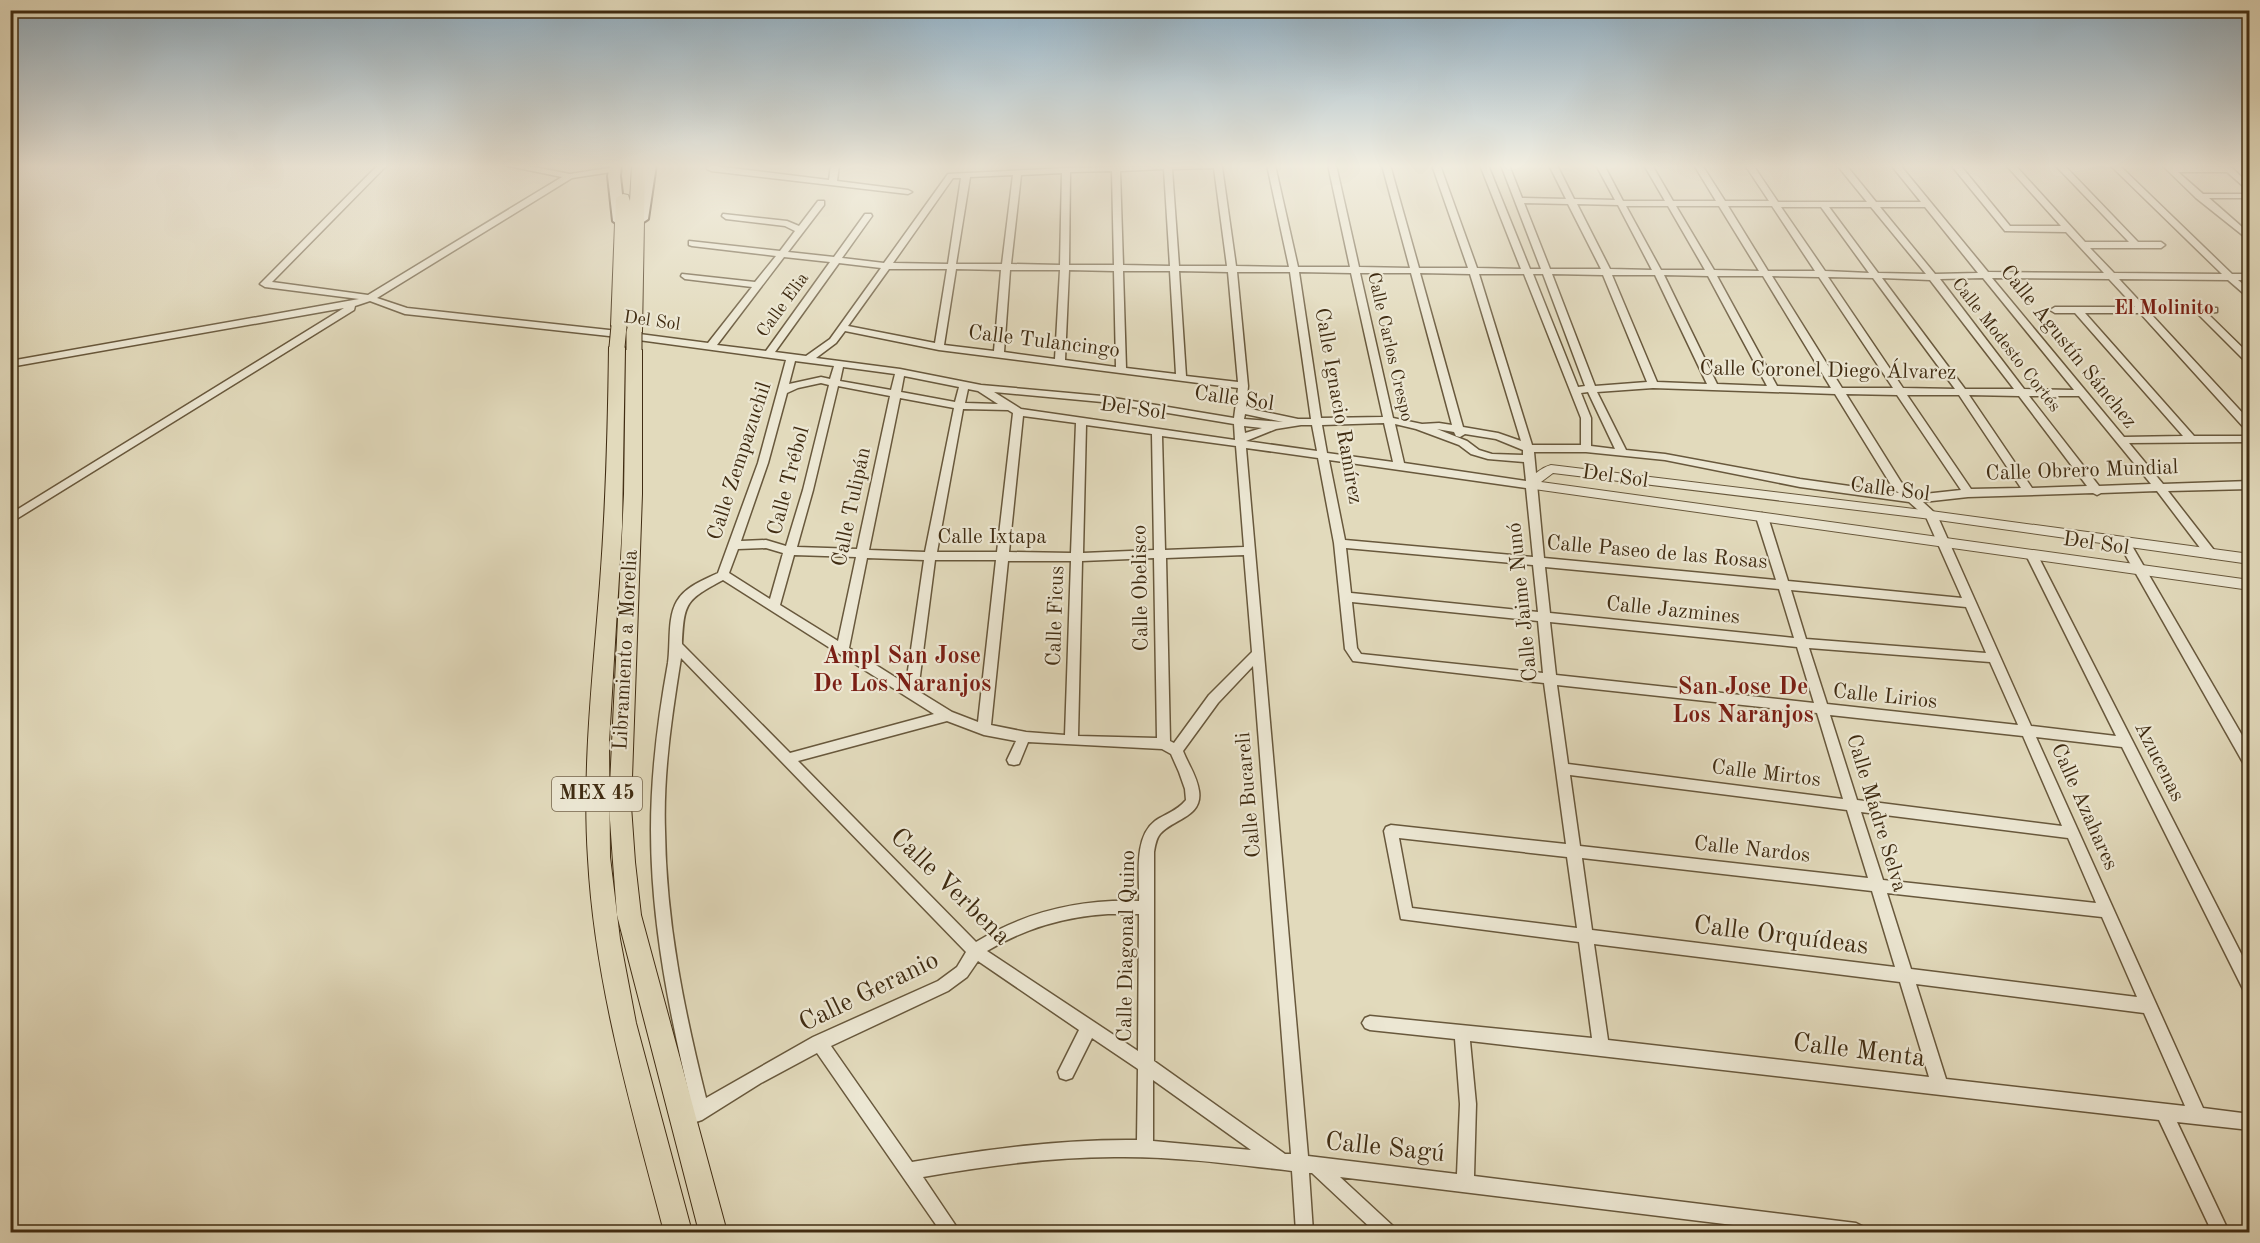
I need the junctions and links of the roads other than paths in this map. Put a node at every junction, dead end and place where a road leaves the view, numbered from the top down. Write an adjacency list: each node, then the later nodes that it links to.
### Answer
1 (325, 223): 72 (street, Del Sol)
2 (493, 223): 72 (street)
3 (621, 223): 80 (highway, Libramiento a Morelia / MEX 45)
4 (636, 223): 43 (highway, Libramiento a Morelia / MEX 45)
5 (642, 223): 43 (main road)
6 (779, 223): 36 (street)
7 (805, 223): 36 (street)
8 (863, 223): 44 (street, Calle Elia)
9 (918, 223): 45 (street)
10 (959, 223): 46 (street)
11 (1011, 223): 47 (street)
12 (1066, 223): 48 (street)
13 (1117, 223): 49 (street)
14 (1171, 223): 50 (street)
15 (1226, 223): 51 (street, Calle Bucareli)
16 (1284, 223): 52 (street, Calle Ignacio Ramírez)
17 (1345, 223): 53 (street, Calle Carlos Crespo)
18 (1402, 223): 54 (street)
19 (1457, 223): 55 (street, Calle Jaime Nunó)
20 (1507, 223): 56 (street)
21 (1528, 223): 57 (street)
22 (1582, 223): 58 (street)
23 (1632, 223): 59 (street)
24 (1682, 223): 60 (street)
25 (1735, 223): 61 (street, Calle Azahares)
26 (1788, 223): 62 (street)
27 (1837, 223): 68 (street)
28 (1889, 223): 69 (street, Calle Modesto Cortés)
29 (1943, 223): 63 (street, Calle Agustín Sánchez)
30 (2003, 223): 35 (street)
31 (2063, 223): 35 (street)
32 (2116, 223): 39 (street)
33 (2174, 223): 66 (street)
34 (2232, 223): 37 (street)
35 (2068, 229): 41 (street)
36 (800, 230): 42 (street)
37 (2250, 238)
38 (692, 243): 42 (street)
39 (2136, 244): 40 (street); 41 (street)
40 (2161, 244)
41 (2082, 245): 65 (street)
42 (781, 255): 44 (street); 70 (street)
43 (637, 258): 80 (highway, Libramiento a Morelia / MEX 45)
44 (835, 261): 45 (street); 83 (street, Calle Elia)
45 (887, 266): 46 (street); 79 (street)
46 (952, 266): 47 (street); 82 (street)
47 (1006, 266): 48 (street); 84 (street)
48 (1063, 267): 49 (street); 88 (street)
49 (1118, 267): 50 (street); 91 (street)
50 (1173, 268): 51 (street); 93 (street)
51 (1232, 269): 52 (street); 97 (street, Calle Bucareli)
52 (1294, 270): 53 (street); 118 (street, Calle Ignacio Ramírez)
53 (1355, 270): 54 (street); 116 (street, Calle Carlos Crespo)
54 (1415, 271): 55 (street); 123 (street)
55 (1474, 272): 56 (street); 132 (street, Calle Jaime Nunó)
56 (1527, 273): 57 (street); 102 (street)
57 (1547, 273): 58 (street); 100 (street)
58 (1606, 273): 59 (street); 96 (street)
59 (1658, 273): 60 (street); 98 (street)
60 (1711, 273): 61 (street); 101 (street)
61 (1766, 273): 62 (street); 104 (street, Calle Azahares)
62 (1822, 274): 68 (street); 105 (street)
63 (1986, 275): 65 (street); 69 (street); 108 (street, Calle Agustín Sánchez)
64 (685, 276): 70 (street)
65 (2111, 276): 66 (street); 76 (street)
66 (2229, 276): 67 (street); 71 (street)
67 (2250, 276)
68 (1878, 277): 69 (street); 106 (street)
69 (1933, 278): 107 (street, Calle Modesto Cortés)
70 (758, 285): 81 (street)
71 (2250, 296)
72 (370, 298): 73 (street); 81 (street, Del Sol)
73 (358, 303): 89 (street); 144 (street)
74 (2055, 310): 75 (street)
75 (2078, 310): 76 (street); 125 (street)
76 (2141, 310): 77 (street); 122 (street)
77 (2199, 310): 78 (street); 87 (street)
78 (2214, 310)
79 (843, 328): 82 (street, Calle Tulancingo); 86 (street)
80 (626, 338): 212 (highway, Libramiento a Morelia / MEX 45); 217 (highway, Libramiento a Morelia / MEX 45)
81 (710, 347): 83 (street, Del Sol)
82 (939, 347): 84 (street, Calle Tulancingo)
83 (768, 355): 85 (street, Del Sol)
84 (999, 355): 88 (street, Calle Tulancingo)
85 (791, 358): 86 (street, Del Sol); 103 (street, Calle Zempazuchil)
86 (807, 360): 90 (street, Del Sol)
87 (2250, 361)
88 (1060, 363): 91 (street, Calle Tulancingo)
89 (10, 364)
90 (839, 364): 92 (street, Del Sol); 94 (street, Calle Trébol)
91 (1122, 370): 93 (street, Calle Tulancingo)
92 (900, 372): 95 (street, Del Sol); 109 (street, Calle Tulipán)
93 (1181, 378): 97 (street, Calle Tulancingo)
94 (835, 383): 103 (street); 109 (street); 149 (street, Calle Trébol)
95 (964, 385): 99 (street, Calle Sol); 110 (street)
96 (1653, 385): 98 (street, Calle Coronel Diego Álvarez); 100 (street, Calle Coronel Diego Álvarez)
97 (1242, 386): 114 (street, Calle Bucareli)
98 (1714, 387): 101 (street, Calle Coronel Diego Álvarez)
99 (981, 388): 111 (street, Del Sol); 114 (street, Calle Sol)
100 (1592, 389): 102 (street, Calle Coronel Diego Álvarez); 112 (street)
101 (1773, 389): 104 (street, Calle Coronel Diego Álvarez)
102 (1574, 390): 115 (street)
103 (783, 391): 148 (street, Calle Zempazuchil)
104 (1839, 391): 105 (street, Calle Coronel Diego Álvarez); 141 (street, Calle Azahares)
105 (1901, 392): 106 (street, Calle Coronel Diego Álvarez); 140 (street)
106 (1962, 392): 107 (street, Calle Coronel Diego Álvarez); 138 (street)
107 (2021, 392): 108 (street, Calle Coronel Diego Álvarez); 139 (street, Calle Modesto Cortés)
108 (2082, 393): 127 (street, Calle Agustín Sánchez)
109 (895, 394): 110 (street); 152 (street, Calle Tulipán)
110 (959, 406): 111 (street); 155 (street)
111 (1007, 406): 113 (street, Del Sol)
112 (1598, 406): 115 (street); 131 (street)
113 (1018, 412): 117 (street, Del Sol); 156 (street)
114 (1240, 416): 119 (street); 120 (street, Calle Sol); 128 (street, Calle Bucareli)
115 (1586, 418): 130 (street)
116 (1389, 420): 118 (street, Calle Sol); 121 (street, Calle Sol); 134 (street, Calle Carlos Crespo)
117 (1082, 421): 124 (street, Del Sol); 157 (street, Calle Ficus)
118 (1316, 421): 119 (street, Calle Sol); 133 (street, Calle Ignacio Ramírez)
119 (1301, 422): 120 (street, Calle Sol)
120 (1279, 426): 128 (street)
121 (1418, 426): 123 (street); 129 (street, Calle Sol)
122 (2250, 428)
123 (1459, 429): 129 (street); 132 (street)
124 (1157, 432): 128 (street, Del Sol); 153 (street, Calle Obelisco)
125 (2191, 439): 126 (street); 127 (street)
126 (2250, 439)
127 (2120, 440): 137 (street, Calle Agustín Sánchez)
128 (1241, 441): 133 (street, Del Sol); 150 (street, Calle Bucareli)
129 (1463, 443): 132 (street, Calle Sol)
130 (1586, 449): 131 (street, Calle Sol); 132 (street, Calle Sol)
131 (1622, 452): 141 (street, Calle Obrero Mundial)
132 (1528, 453): 135 (street, Calle Jaime Nunó)
133 (1323, 455): 134 (street, Del Sol); 147 (street, Calle Ignacio Ramírez)
134 (1400, 466): 135 (street, Del Sol)
135 (1531, 485): 142 (street, Calle Sol); 143 (street, Del Sol); 159 (street, Calle Jaime Nunó)
136 (2250, 485): 137 (street, Calle Obrero Mundial)
137 (2160, 488): 139 (street, Calle Obrero Mundial); 151 (street, Calle Agustín Sánchez)
138 (2030, 491): 139 (street, Calle Obrero Mundial); 140 (street, Calle Obrero Mundial)
139 (2097, 491)
140 (1968, 493): 141 (street, Calle Obrero Mundial)
141 (1916, 499): 142 (street, Calle Azahares)
142 (1931, 515): 145 (street, Calle Azahares); 146 (street, Calle Sol)
143 (1762, 517): 145 (street, Del Sol); 162 (street, Calle Madre Selva)
144 (10, 519)
145 (1944, 542): 154 (street, Del Sol); 165 (street, Calle Azahares)
146 (2124, 542): 151 (street, Calle Sol); 160 (street)
147 (1340, 543): 159 (street, Calle Paseo de las Rosas); 164 (street, Calle Ignacio Ramírez)
148 (735, 545): 149 (street, Calle Ixtapa); 161 (street, Calle Zempazuchil)
149 (790, 551): 152 (street, Calle Ixtapa); 166 (street, Calle Trébol)
150 (1250, 551): 153 (street, Calle Ixtapa); 171 (street, Calle Bucareli)
151 (2211, 554): 158 (street, Calle Sol)
152 (862, 555): 155 (street, Calle Ixtapa); 170 (street, Calle Tulipán)
153 (1160, 555): 157 (street, Calle Ixtapa); 183 (street, Calle Obelisco)
154 (2032, 555): 160 (street, Del Sol); 182 (street, Azucenas)
155 (930, 556): 156 (street, Calle Ixtapa); 175 (street)
156 (1003, 557): 157 (street, Calle Ixtapa); 178 (street)
157 (1077, 557): 181 (street, Calle Ficus)
158 (2250, 559)
159 (1538, 562): 162 (street, Calle Paseo de las Rosas); 167 (street, Calle Jaime Nunó)
160 (2140, 570): 163 (street, Del Sol); 186 (street)
161 (723, 575): 166 (street); 169 (street)
162 (1783, 585): 165 (street, Calle Paseo de las Rosas); 168 (street, Calle Madre Selva)
163 (2250, 585)
164 (1347, 597): 167 (street, Calle Jazmines); 172 (street, Calle Ignacio Ramírez)
165 (1970, 603): 173 (street, Calle Azahares)
166 (773, 607): 170 (street)
167 (1544, 618): 168 (street, Calle Jazmines); 174 (street, Calle Jaime Nunó)
168 (1801, 643): 173 (street, Calle Jazmines); 176 (street, Calle Madre Selva)
169 (677, 646): 184 (street, Calle Verbena); 208 (street)
170 (842, 650): 175 (street)
171 (1258, 654): 183 (street); 214 (street, Calle Bucareli)
172 (1354, 655): 174 (street, Calle Lirios)
173 (1995, 658): 179 (street, Calle Azahares)
174 (1550, 681): 176 (street, Calle Lirios); 187 (street, Calle Jaime Nunó)
175 (911, 694): 177 (street)
176 (1822, 710): 179 (street, Calle Lirios); 188 (street, Calle Madre Selva)
177 (947, 716): 178 (street); 184 (street)
178 (984, 730): 180 (street)
179 (2028, 732): 182 (street, Calle Lirios); 189 (street, Calle Azahares)
180 (1024, 737): 181 (street); 185 (street)
181 (1071, 739): 183 (street)
182 (2126, 742): 198 (street, Azucenas)
183 (1170, 747): 192 (street, Calle Diagonal Quino)
184 (787, 759): 196 (street, Calle Verbena)
185 (1014, 760)
186 (2250, 762)
187 (1562, 769): 188 (street, Calle Mirtos); 190 (street, Calle Jaime Nunó)
188 (1852, 806): 189 (street, Calle Mirtos); 191 (street, Calle Madre Selva)
189 (2072, 833): 193 (street, Calle Azahares)
190 (1574, 852): 191 (street, Calle Nardos); 194 (street, Calle Nardos); 195 (street, Calle Jaime Nunó)
191 (1877, 885): 193 (street, Calle Nardos); 197 (street, Calle Madre Selva)
192 (1147, 908): 196 (street, Calle Geranio); 205 (street, Calle Diagonal Quino)
193 (2107, 911): 199 (street, Calle Azahares)
194 (1406, 914): 195 (street, Calle Orquídeas)
195 (1585, 936): 197 (street, Calle Orquídeas); 204 (street, Calle Jaime Nunó)
196 (975, 951): 201 (street, Calle Verbena); 203 (street, Calle Geranio)
197 (1905, 976): 199 (street, Calle Orquídeas); 207 (street, Calle Madre Selva)
198 (2250, 988)
199 (2150, 1006): 210 (street, Calle Azahares)
200 (1370, 1023): 202 (street, Calle Menta)
201 (1089, 1027): 205 (street, Calle Verbena); 206 (street)
202 (1462, 1034): 204 (street, Calle Menta); 216 (street)
203 (819, 1042): 208 (street, Calle Geranio); 215 (street)
204 (1601, 1047): 207 (street, Calle Menta)
205 (1147, 1066): 213 (street, Calle Diagonal Quino); 214 (street, Calle Verbena)
206 (1066, 1072)
207 (1940, 1086): 209 (street, Calle Menta)
208 (701, 1110): 212 (street, Calle Geranio)
209 (2164, 1112): 210 (street, Calle Menta); 223 (street)
210 (2198, 1116): 211 (street, Calle Menta)
211 (2250, 1122)
212 (682, 1123): 218 (highway, Libramiento a Morelia / MEX 45)
213 (1145, 1149): 214 (street, Calle Sagú); 215 (street, Calle Sagú)
214 (1300, 1164): 216 (street, Calle Sagú); 220 (street, Calle Bucareli); 221 (street, Calle Verbena)
215 (908, 1172): 219 (street)
216 (1465, 1182): 222 (street, Calle Sagú)
217 (678, 1233)
218 (713, 1233)
219 (951, 1233)
220 (1304, 1233)
221 (1387, 1233)
222 (1856, 1233)
223 (2222, 1233)

